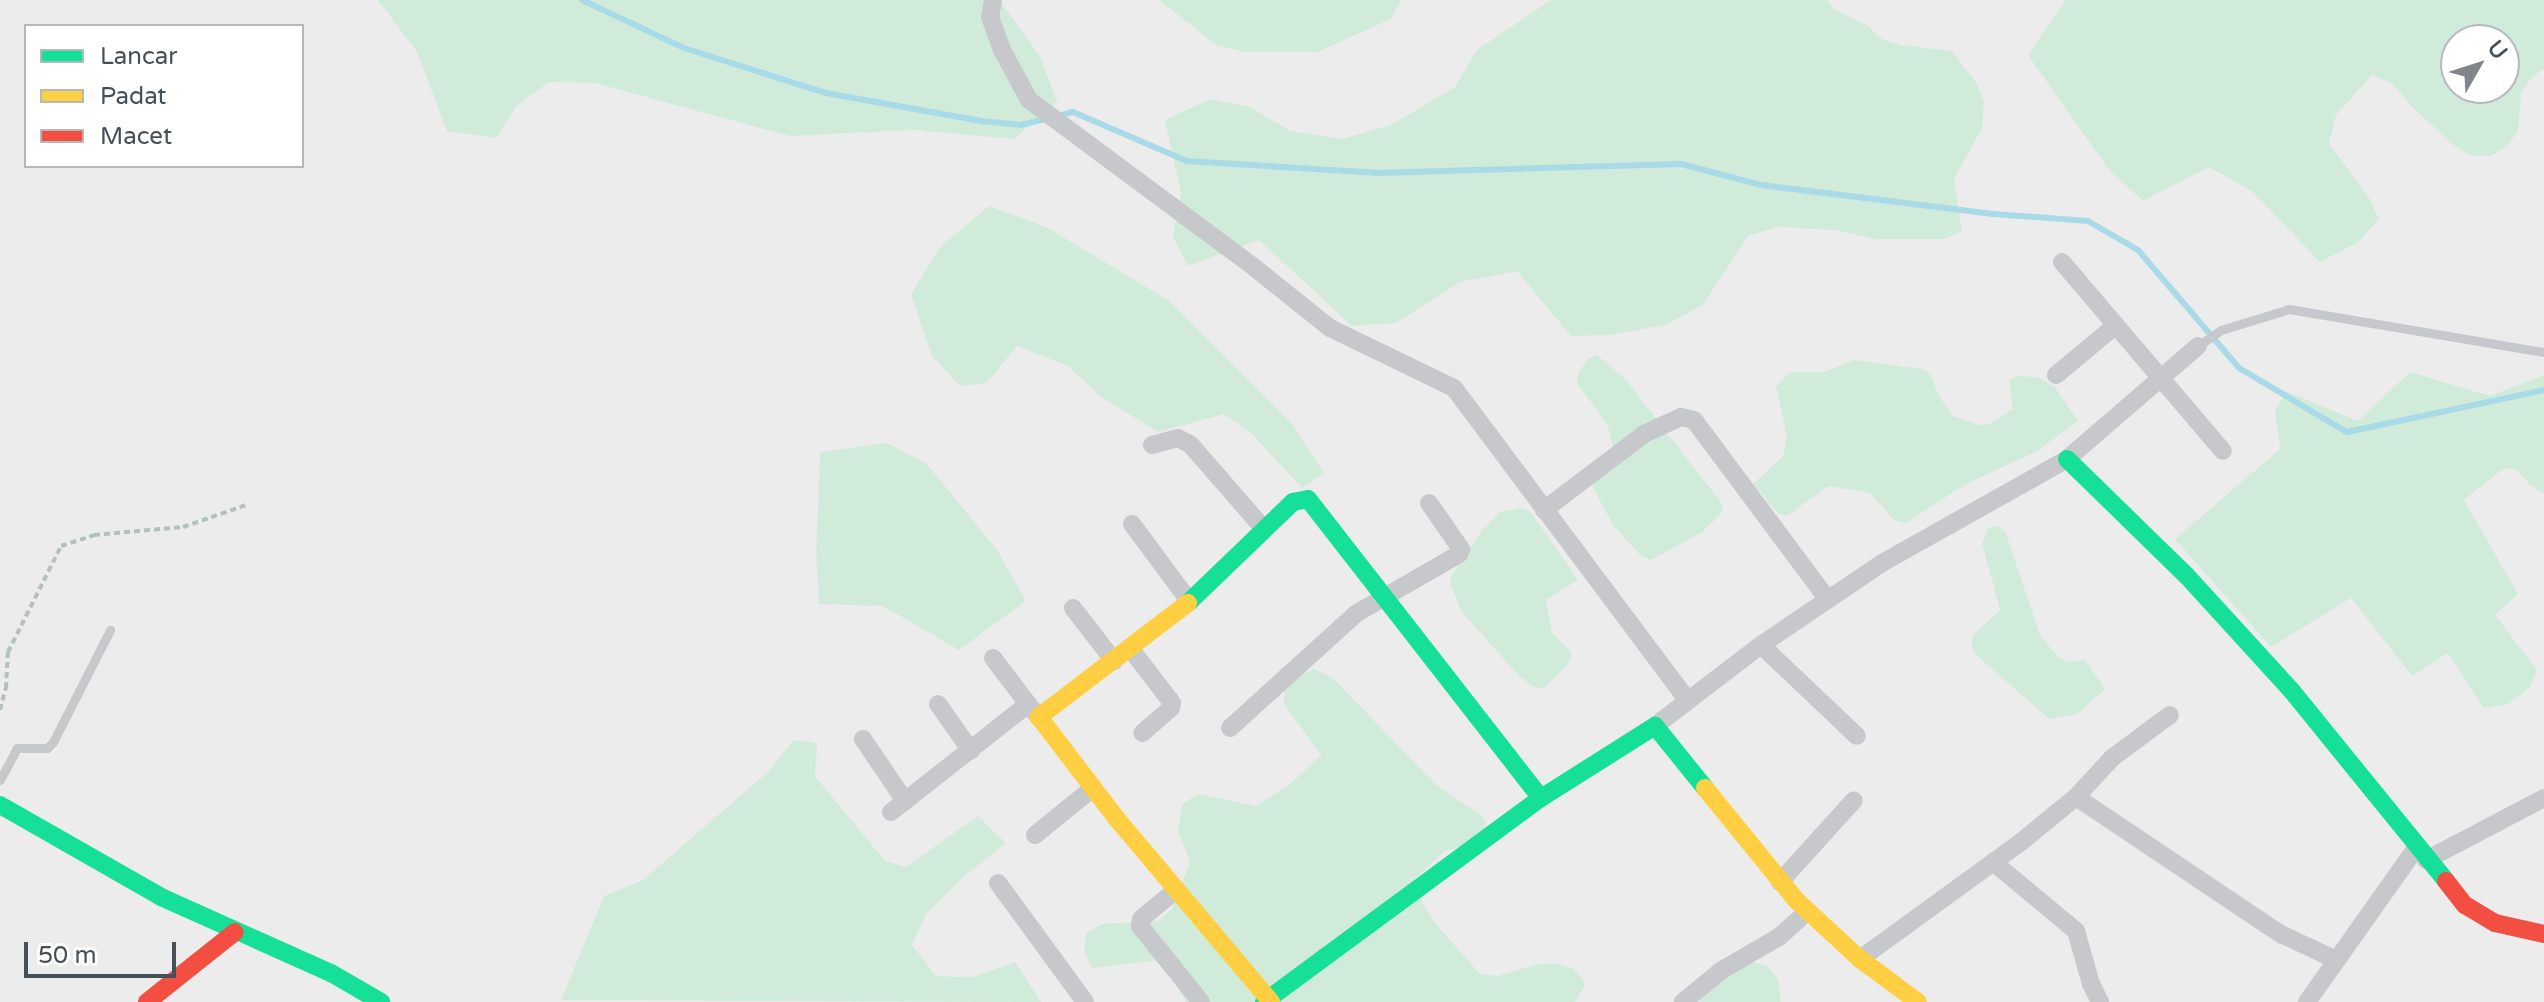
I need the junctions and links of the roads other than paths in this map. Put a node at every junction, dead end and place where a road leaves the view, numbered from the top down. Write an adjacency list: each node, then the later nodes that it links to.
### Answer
1 (993, 0): 12 (street)
2 (2062, 262): 3 (street)
3 (2116, 325): 6 (street); 7 (street)
4 (2198, 346): 5 (lane); 7 (street)
5 (2544, 352)
6 (2056, 375)
7 (2161, 377): 9 (street); 10 (street)
8 (1152, 445): 14 (street)
9 (2223, 451)
10 (2067, 459): 16 (street); 42 (street)
11 (1429, 503): 15 (street)
12 (1544, 510): 16 (street); 24 (street)
13 (1132, 524): 17 (street)
14 (1264, 529): 15 (street); 17 (street)
15 (1385, 594): 29 (street); 37 (street)
16 (1828, 600): 20 (street)
17 (1190, 602): 21 (street)
18 (1073, 608): 23 (street)
19 (110, 630): 34 (lane)
20 (1761, 645): 24 (street); 31 (street)
21 (1130, 648): 23 (street); 30 (street)
22 (993, 658): 26 (street)
23 (1114, 661): 26 (street)
24 (1687, 700): 28 (street)
25 (938, 704): 33 (street)
26 (1034, 711): 33 (street); 35 (street)
27 (2170, 715): 36 (street)
28 (1655, 726): 37 (street); 44 (street)
29 (1230, 728)
30 (1142, 733)
31 (1857, 736)
32 (863, 739): 33 (street)
33 (971, 751)
34 (0, 780)
35 (1093, 788): 41 (street); 46 (street)
36 (2076, 797): 43 (street); 51 (street)
37 (1541, 798): 52 (street)
38 (2544, 798): 42 (street)
39 (1854, 800): 44 (street)
40 (0, 805): 48 (street)
41 (1035, 835)
42 (2421, 854): 49 (street); 51 (street)
43 (1993, 862): 50 (street); 59 (street)
44 (1780, 882): 47 (street)
45 (998, 883): 55 (street)
46 (1176, 890): 52 (street); 56 (street)
47 (1807, 912): 50 (street); 57 (street)
48 (235, 932): 53 (street); 54 (street)
49 (2544, 934)
50 (1860, 959): 58 (street)
51 (2334, 959): 60 (street)
52 (1267, 1001)
53 (147, 1002)
54 (381, 1002)
55 (1085, 1002)
56 (1201, 1002)
57 (1683, 1002)
58 (1918, 1002)
59 (2100, 1002)
60 (2307, 1002)

